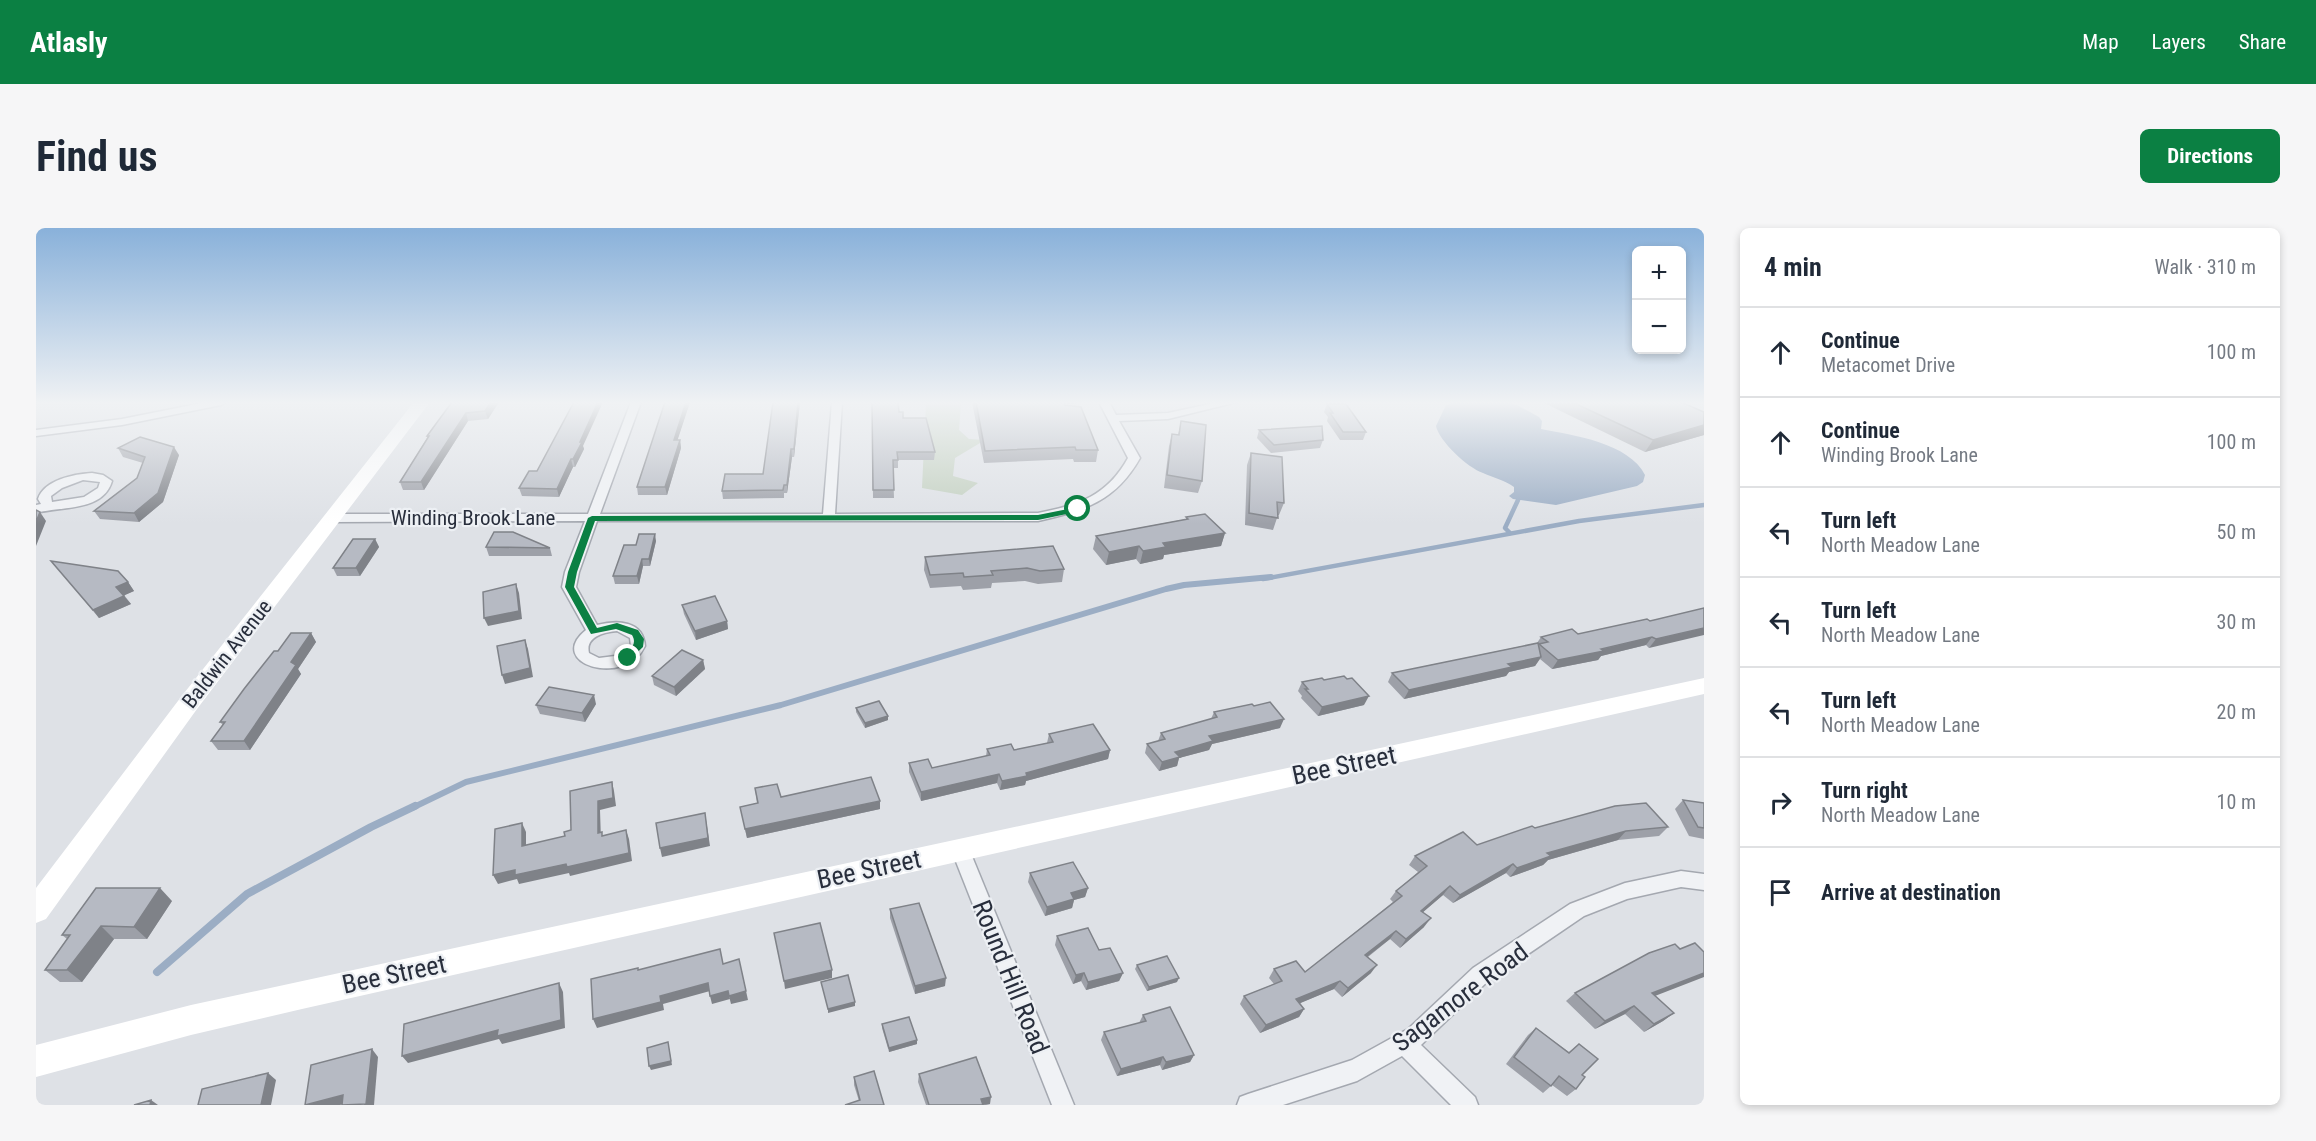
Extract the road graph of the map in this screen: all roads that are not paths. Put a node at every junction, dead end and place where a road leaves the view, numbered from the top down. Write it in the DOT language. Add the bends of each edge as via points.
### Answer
graph roads {
  1 [pos="391,443"];
  2 [pos="620,443"];
  3 [pos="834,443"];
  4 [pos="1126,443"];
  5 [pos="334,518"];
  6 [pos="592,518"];
  7 [pos="829,518"];
  8 [pos="594,632"];
  9 [pos="1704,686"];
  10 [pos="960,849"];
  11 [pos="1704,882"];
  12 [pos="36,910"];
  13 [pos="1404,1043"];
  14 [pos="36,1061"];
  15 [pos="1063,1105"];
  16 [pos="1248,1105"];
  17 [pos="1467,1105"];
  1 -- 5 [label="street, Baldwin Avenue"];
  2 -- 6 [label="street"];
  3 -- 7 [label="street"];
  4 -- 7 [label="street, Winding Brook Lane" via="1134,458 1126,475 1106,494 1078,509 1038,518"];
  5 -- 6 [label="street, Winding Brook Lane"];
  5 -- 12 [label="street, Baldwin Avenue" via="189,703"];
  6 -- 7 [label="street, Winding Brook Lane"];
  6 -- 8 [label="street" via="569,587"];
  9 -- 10 [label="street, Bee Street"];
  10 -- 14 [label="street, Bee Street" via="302,994"];
  10 -- 15 [label="street, Round Hill Road"];
  11 -- 13 [label="street, Sagamore Road" via="1681,879 1625,891 1577,910 1480,975"];
  13 -- 16 [label="street, Sagamore Road" via="1358,1070"];
  13 -- 17 [label="street"];
}
